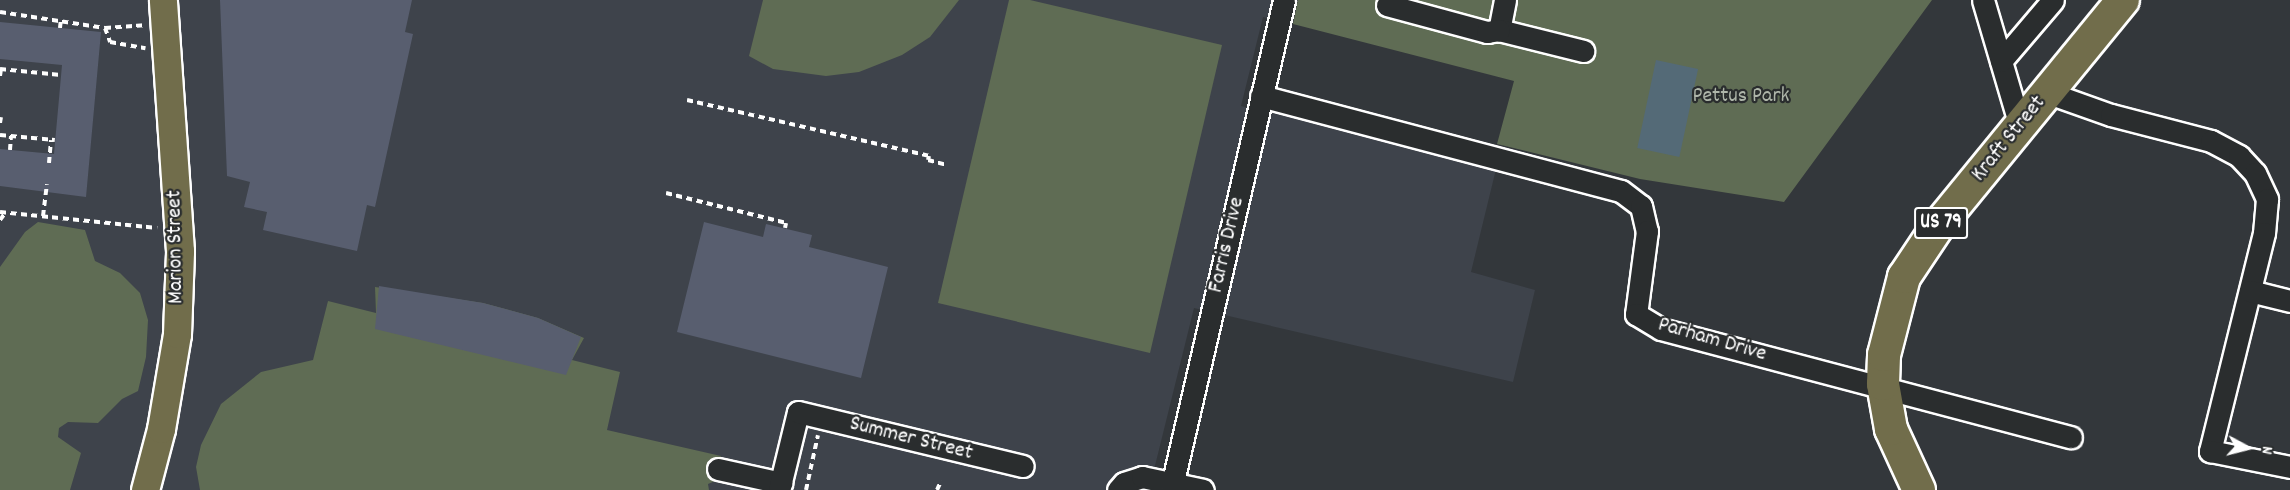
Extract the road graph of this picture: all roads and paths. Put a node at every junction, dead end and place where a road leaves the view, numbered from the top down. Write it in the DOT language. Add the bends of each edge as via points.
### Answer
graph roads {
  1 [pos="163,0"];
  2 [pos="1284,0"];
  3 [pos="1505,0"];
  4 [pos="1983,0"];
  5 [pos="2053,0"];
  6 [pos="2123,0"];
  7 [pos="1387,5"];
  8 [pos="0,12"];
  9 [pos="61,19"];
  10 [pos="144,25"];
  11 [pos="60,28"];
  12 [pos="105,28"];
  13 [pos="1499,30"];
  14 [pos="145,48"];
  15 [pos="1583,51"];
  16 [pos="2001,61"];
  17 [pos="0,69"];
  18 [pos="61,75"];
  19 [pos="0,76"];
  20 [pos="2046,92"];
  21 [pos="1261,96"];
  22 [pos="687,100"];
  23 [pos="1,117"];
  24 [pos="0,123"];
  25 [pos="2020,126"];
  26 [pos="0,135"];
  27 [pos="11,136"];
  28 [pos="10,150"];
  29 [pos="49,163"];
  30 [pos="947,165"];
  31 [pos="47,184"];
  32 [pos="666,194"];
  33 [pos="3,212"];
  34 [pos="43,216"];
  35 [pos="0,220"];
  36 [pos="157,228"];
  37 [pos="785,228"];
  38 [pos="2250,291"];
  39 [pos="2290,301"];
  40 [pos="1883,384"];
  41 [pos="820,427"];
  42 [pos="2071,437"];
  43 [pos="1023,466"];
  44 [pos="2290,466"];
  45 [pos="718,469"];
  46 [pos="941,481"];
  47 [pos="780,486"];
  48 [pos="1172,486"];
  49 [pos="145,490"];
  50 [pos="806,490"];
  51 [pos="937,490"];
  52 [pos="1118,490"];
  53 [pos="1203,490"];
  54 [pos="1918,490"];
  1 -- 49 [label="main road, Marion Street" via="180,251 177,334 161,429"];
  2 -- 21 [label="street, Farris Drive"];
  3 -- 13 [label="street"];
  4 -- 16 [label="street"];
  5 -- 16 [label="street"];
  6 -- 20 [label="highway, Kraft Street / US 79"];
  7 -- 13 [label="street" via="1487,32"];
  8 -- 9 [label="path"];
  9 -- 11 [label="path"];
  9 -- 12 [label="path"];
  10 -- 12 [label="path"];
  12 -- 14 [label="path" via="110,42"];
  13 -- 15 [label="street"];
  16 -- 25 [label="street"];
  17 -- 18 [label="path"];
  17 -- 19 [label="path"];
  20 -- 25 [label="highway, Kraft Street / US 79"];
  20 -- 38 [label="street" via="2111,116 2211,141 2239,156 2255,173 2267,199"];
  21 -- 40 [label="street, Parham Drive" via="1621,191 1641,206 1647,231 1636,314 1661,329"];
  21 -- 48 [label="street, Farris Drive"];
  22 -- 30 [label="path" via="929,156 928,160"];
  23 -- 24 [label="path"];
  25 -- 40 [label="highway, Kraft Street / US 79" via="1938,226 1904,277 1884,355"];
  26 -- 27 [label="path"];
  27 -- 28 [label="path"];
  27 -- 29 [label="path" via="53,140"];
  31 -- 34 [label="path"];
  32 -- 37 [label="path" via="786,223"];
  33 -- 34 [label="path"];
  33 -- 35 [label="path"];
  34 -- 36 [label="path"];
  38 -- 39 [label="street"];
  38 -- 44 [label="street" via="2210,451"];
  40 -- 42 [label="street, Parham Drive"];
  40 -- 54 [label="highway, Kraft Street / US 79" via="1891,429"];
  41 -- 50 [label="path"];
  43 -- 47 [label="street, Summer Street" via="798,412"];
  45 -- 47 [label="street"];
  46 -- 51 [label="path"];
  48 -- 52 [label="street" via="1142,477 1124,483"];
  48 -- 53 [label="street"];
}
